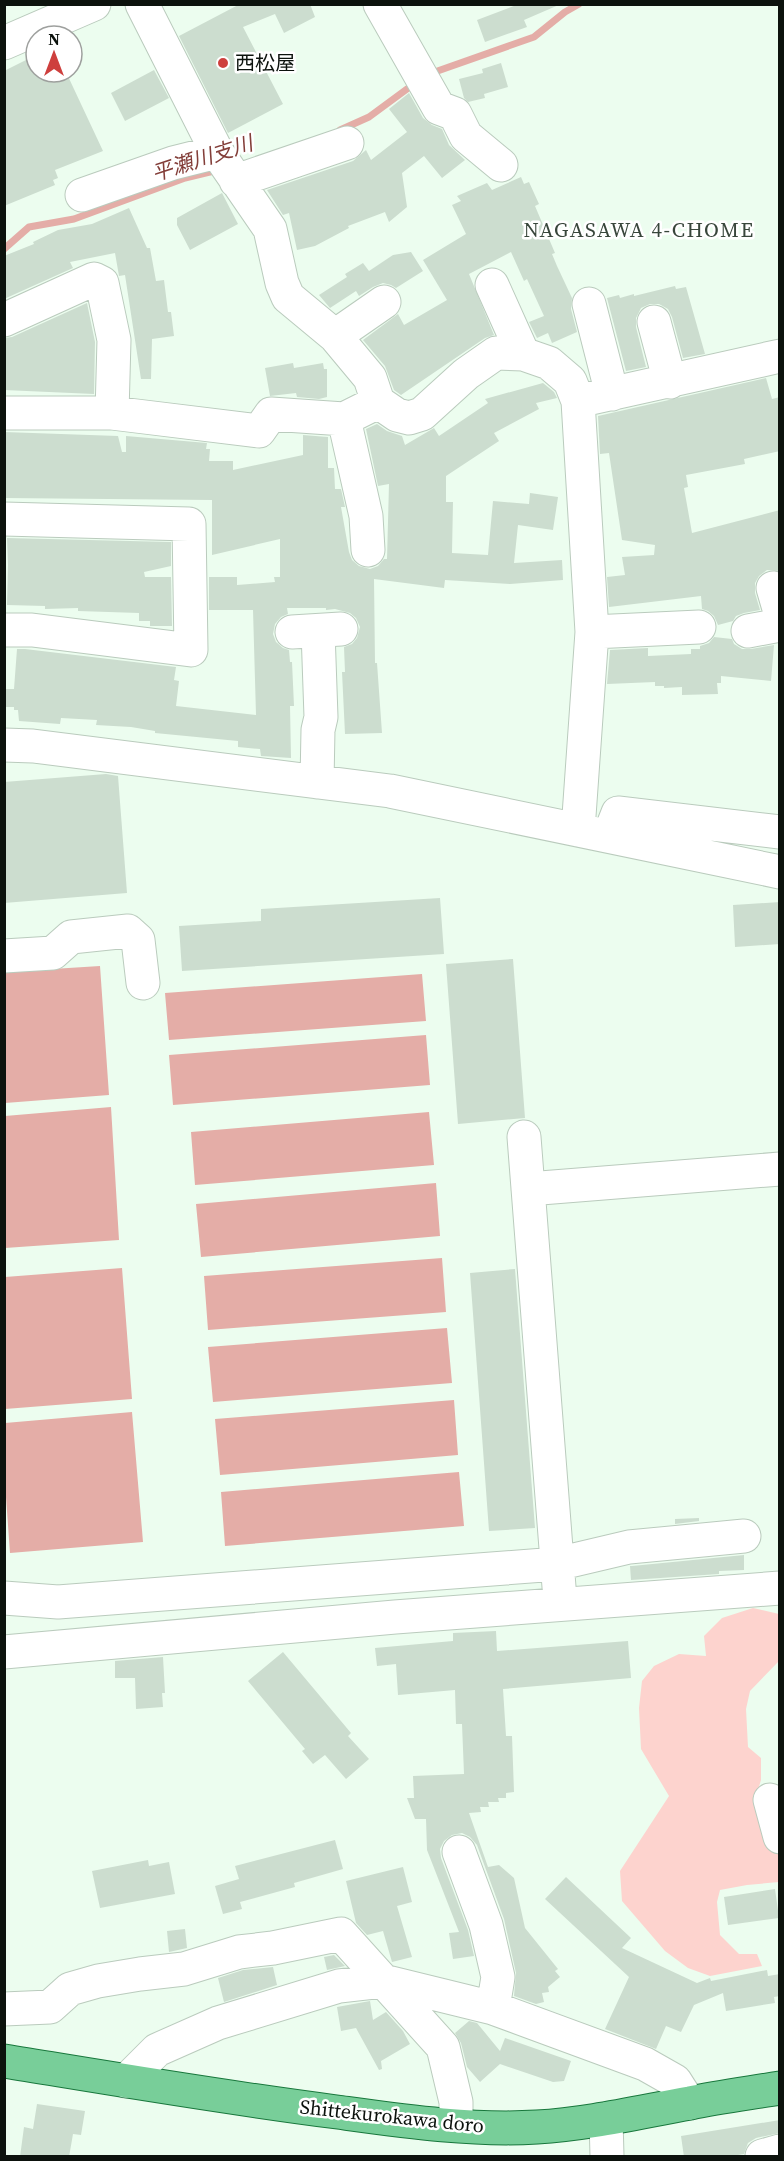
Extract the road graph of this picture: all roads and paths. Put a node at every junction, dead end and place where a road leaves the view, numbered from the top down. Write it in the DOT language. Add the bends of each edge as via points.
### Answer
graph roads {
  1 [pos="94,4"];
  2 [pos="142,4"];
  3 [pos="380,4"];
  4 [pos="4,43"];
  5 [pos="347,143"];
  6 [pos="501,165"];
  7 [pos="226,167"];
  8 [pos="82,195"];
  9 [pos="492,285"];
  10 [pos="384,302"];
  11 [pos="588,304"];
  12 [pos="4,320"];
  13 [pos="654,322"];
  14 [pos="335,336"];
  15 [pos="523,354"];
  16 [pos="780,356"];
  17 [pos="670,382"];
  18 [pos="612,394"];
  19 [pos="578,401"];
  20 [pos="378,402"];
  21 [pos="4,413"];
  22 [pos="112,413"];
  23 [pos="344,419"];
  24 [pos="4,519"];
  25 [pos="368,550"];
  26 [pos="780,625"];
  27 [pos="699,627"];
  28 [pos="4,630"];
  29 [pos="317,631"];
  30 [pos="748,631"];
  31 [pos="592,632"];
  32 [pos="4,745"];
  33 [pos="317,782"];
  34 [pos="578,830"];
  35 [pos="780,832"];
  36 [pos="609,836"];
  37 [pos="780,872"];
  38 [pos="4,956"];
  39 [pos="143,983"];
  40 [pos="524,1137"];
  41 [pos="780,1169"];
  42 [pos="528,1189"];
  43 [pos="744,1536"];
  44 [pos="557,1564"];
  45 [pos="780,1588"];
  46 [pos="4,1598"];
  47 [pos="561,1604"];
  48 [pos="4,1652"];
  49 [pos="770,1800"];
  50 [pos="780,1837"];
  51 [pos="459,1852"];
  52 [pos="383,1981"];
  53 [pos="4,2008"];
  54 [pos="493,2008"];
  55 [pos="4,2061"];
  56 [pos="126,2081"];
  57 [pos="780,2088"];
  58 [pos="689,2103"];
  59 [pos="606,2119"];
  60 [pos="456,2125"];
  61 [pos="780,2151"];
  62 [pos="607,2157"];
  63 [pos="762,2157"];
  1 -- 4 [label="street"];
  2 -- 7 [label="street"];
  3 -- 6 [label="street" via="439,108 455,114 466,136"];
  5 -- 7 [label="street"];
  7 -- 8 [label="street" via="173,163"];
  7 -- 14 [label="street" via="270,229 288,297"];
  9 -- 15 [label="street"];
  10 -- 14 [label="street"];
  11 -- 18 [label="street"];
  12 -- 22 [label="street" via="94,279 102,283 114,340"];
  13 -- 17 [label="street"];
  14 -- 20 [label="street" via="370,378"];
  15 -- 19 [label="street" via="549,363 570,381"];
  15 -- 20 [label="street" via="496,353 422,414 409,418 397,415"];
  16 -- 17 [label="street"];
  17 -- 18 [label="street"];
  18 -- 19 [label="street"];
  19 -- 31 [label="street"];
  20 -- 23 [label="street"];
  21 -- 22 [label="street"];
  22 -- 23 [label="street" via="259,431 272,414"];
  23 -- 25 [label="street" via="366,516"];
  24 -- 28 [label="street" via="189,524 191,650"];
  26 -- 30 [label="street"];
  27 -- 31 [label="street"];
  29 -- 33 [label="street" via="321,717"];
  31 -- 34 [label="street"];
  32 -- 33 [label="street"];
  33 -- 34 [label="street" via="390,791"];
  34 -- 36 [label="street"];
  35 -- 36 [label="street" via="618,813"];
  36 -- 37 [label="street"];
  38 -- 39 [label="street" via="53,952 71,937 128,931 138,940"];
  40 -- 42 [label="street"];
  41 -- 42 [label="street"];
  42 -- 44 [label="street"];
  43 -- 44 [label="street" via="629,1546"];
  44 -- 46 [label="street" via="58,1602"];
  44 -- 47 [label="street"];
  45 -- 47 [label="street"];
  47 -- 48 [label="street"];
  49 -- 50 [label="street"];
  51 -- 54 [label="street" via="486,1925 498,1977"];
  52 -- 53 [label="street" via="341,1934 239,1953 184,1969 98,1981 70,1989 50,2007"];
  52 -- 54 [label="street"];
  52 -- 56 [label="street" via="339,1986 218,2023 157,2050"];
  52 -- 60 [label="street" via="443,2047 456,2102"];
  54 -- 58 [label="street" via="645,2064 675,2081"];
  55 -- 56 [label="main road, Shittekurokawa doro"];
  56 -- 60 [label="main road, Shittekurokawa doro" via="270,2104"];
  57 -- 58 [label="main road, Shittekurokawa doro"];
  58 -- 59 [label="main road, Shittekurokawa doro"];
  59 -- 60 [label="main road, Shittekurokawa doro" via="536,2127"];
  59 -- 62 [label="street"];
  61 -- 63 [label="street"];
}
